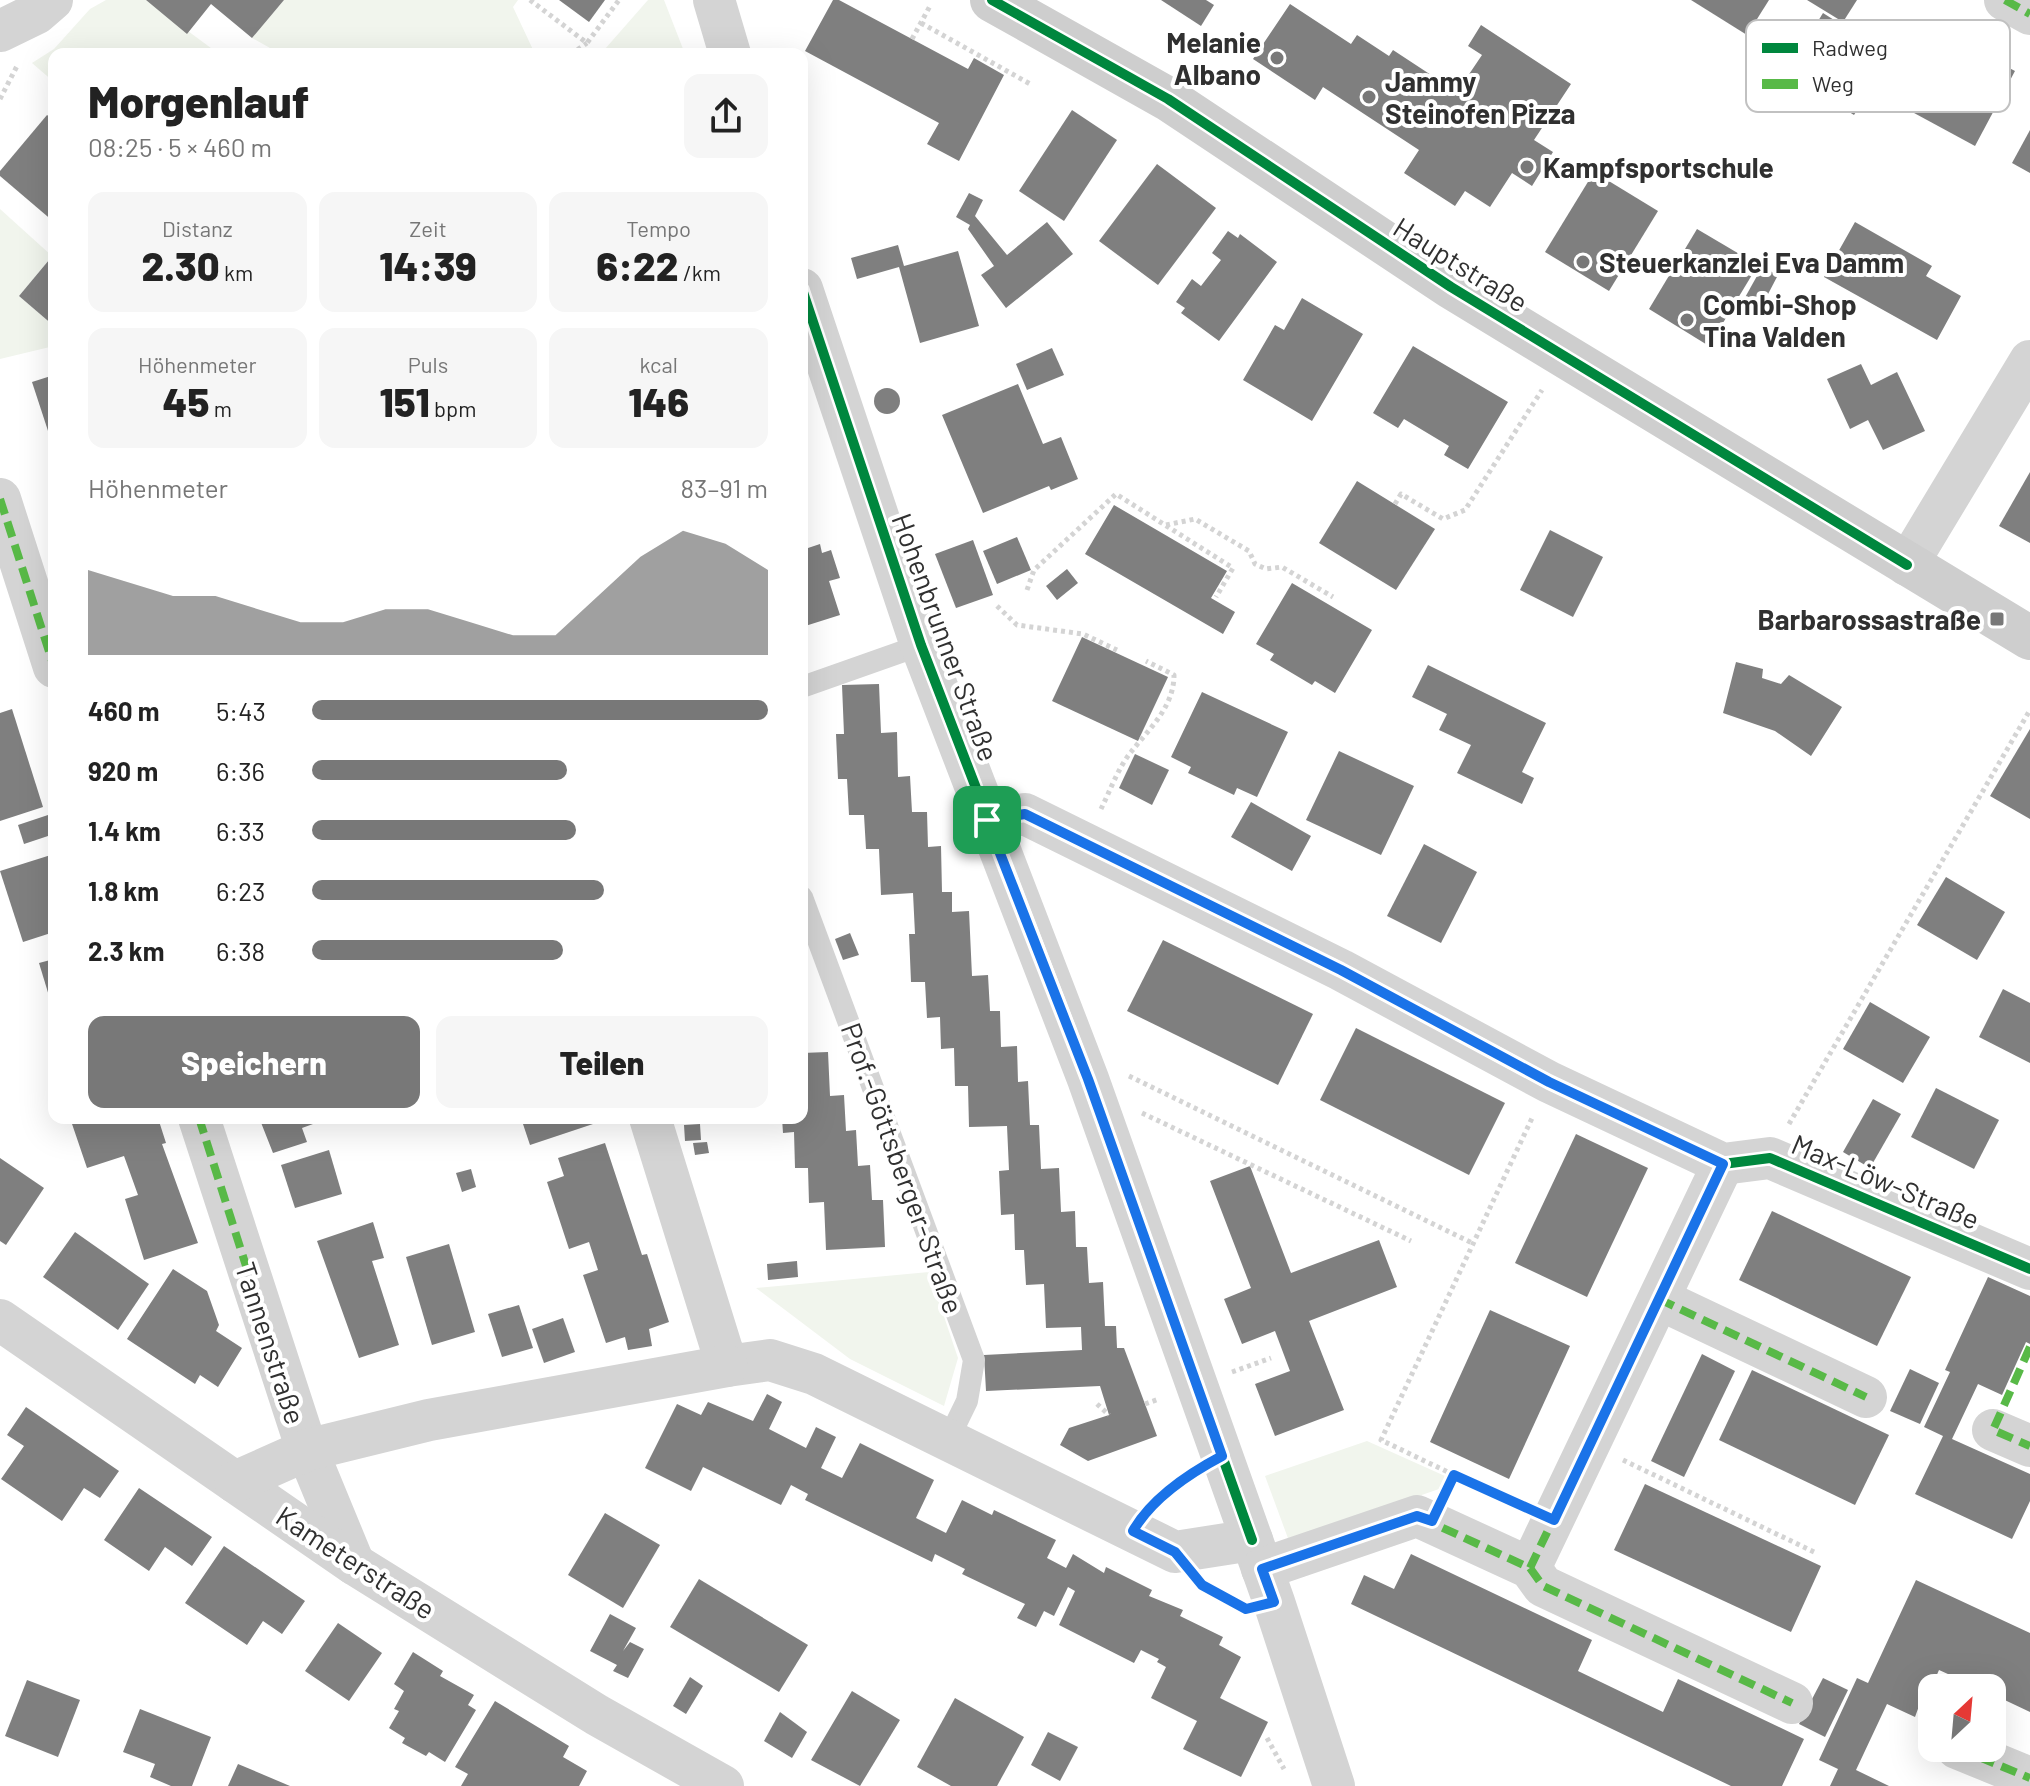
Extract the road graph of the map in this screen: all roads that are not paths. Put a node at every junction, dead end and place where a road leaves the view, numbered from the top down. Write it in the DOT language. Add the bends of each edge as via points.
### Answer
graph roads {
  1 [pos="52,0"];
  2 [pos="714,0"];
  3 [pos="992,0"];
  4 [pos="2005,0"];
  5 [pos="2030,14"];
  6 [pos="10,46"];
  7 [pos="728,48"];
  8 [pos="808,307"];
  9 [pos="2030,361"];
  10 [pos="0,499"];
  11 [pos="1907,565"];
  12 [pos="2030,638"];
  13 [pos="921,645"];
  14 [pos="48,648"];
  15 [pos="808,685"];
  16 [pos="987,820"];
  17 [pos="808,913"];
  18 [pos="201,1124"];
  19 [pos="652,1124"];
  20 [pos="1723,1164"];
  21 [pos="2030,1269"];
  22 [pos="1659,1299"];
  23 [pos="0,1320"];
  24 [pos="727,1366"];
  25 [pos="1866,1397"];
  26 [pos="948,1440"];
  27 [pos="307,1450"];
  28 [pos="235,1482"];
  29 [pos="354,1564"];
  30 [pos="1530,1568"];
  31 [pos="1263,1570"];
  32 [pos="1792,1703"];
  33 [pos="1991,1762"];
  34 [pos="2030,1778"];
  35 [pos="723,1786"];
  36 [pos="1334,1786"];
  1 -- 6 [label="street"];
  2 -- 7 [label="street"];
  3 -- 11 [label="street, Hauptstraße" via="1168,99 1451,287"];
  4 -- 5 [label="street"];
  8 -- 13 [label="street, Hohenbrunner Straße"];
  9 -- 11 [label="street"];
  10 -- 14 [label="street"];
  11 -- 12 [label="street, Hauptstraße"];
  13 -- 15 [label="lane"];
  13 -- 16 [label="street, Hohenbrunner Straße"];
  16 -- 20 [label="street" via="1025,814 1341,970 1549,1082"];
  16 -- 31 [label="street, Hohenbrunner Straße" via="1088,1079"];
  17 -- 26 [label="lane, Prof.-Göttsberger-Straße" via="974,1360 967,1401"];
  18 -- 27 [label="street, Tannenstraße"];
  19 -- 24 [label="street"];
  20 -- 21 [label="street, Max-Löw-Straße" via="1770,1158"];
  20 -- 22 [label="street"];
  22 -- 25 [label="street"];
  22 -- 30 [label="street"];
  23 -- 28 [label="street, Kameterstraße"];
  24 -- 26 [label="street" via="770,1360 814,1374"];
  24 -- 27 [label="street" via="429,1420"];
  26 -- 31 [label="street" via="1175,1552"];
  27 -- 28 [label="street"];
  27 -- 29 [label="street, Tannenstraße"];
  28 -- 29 [label="street, Kameterstraße"];
  29 -- 35 [label="street, Kameterstraße" via="597,1715"];
  30 -- 31 [label="street" via="1417,1516"];
  30 -- 32 [label="street" via="1543,1586"];
  31 -- 36 [label="street, Hohenbrunner Straße"];
  33 -- 34 [label="street"];
}
